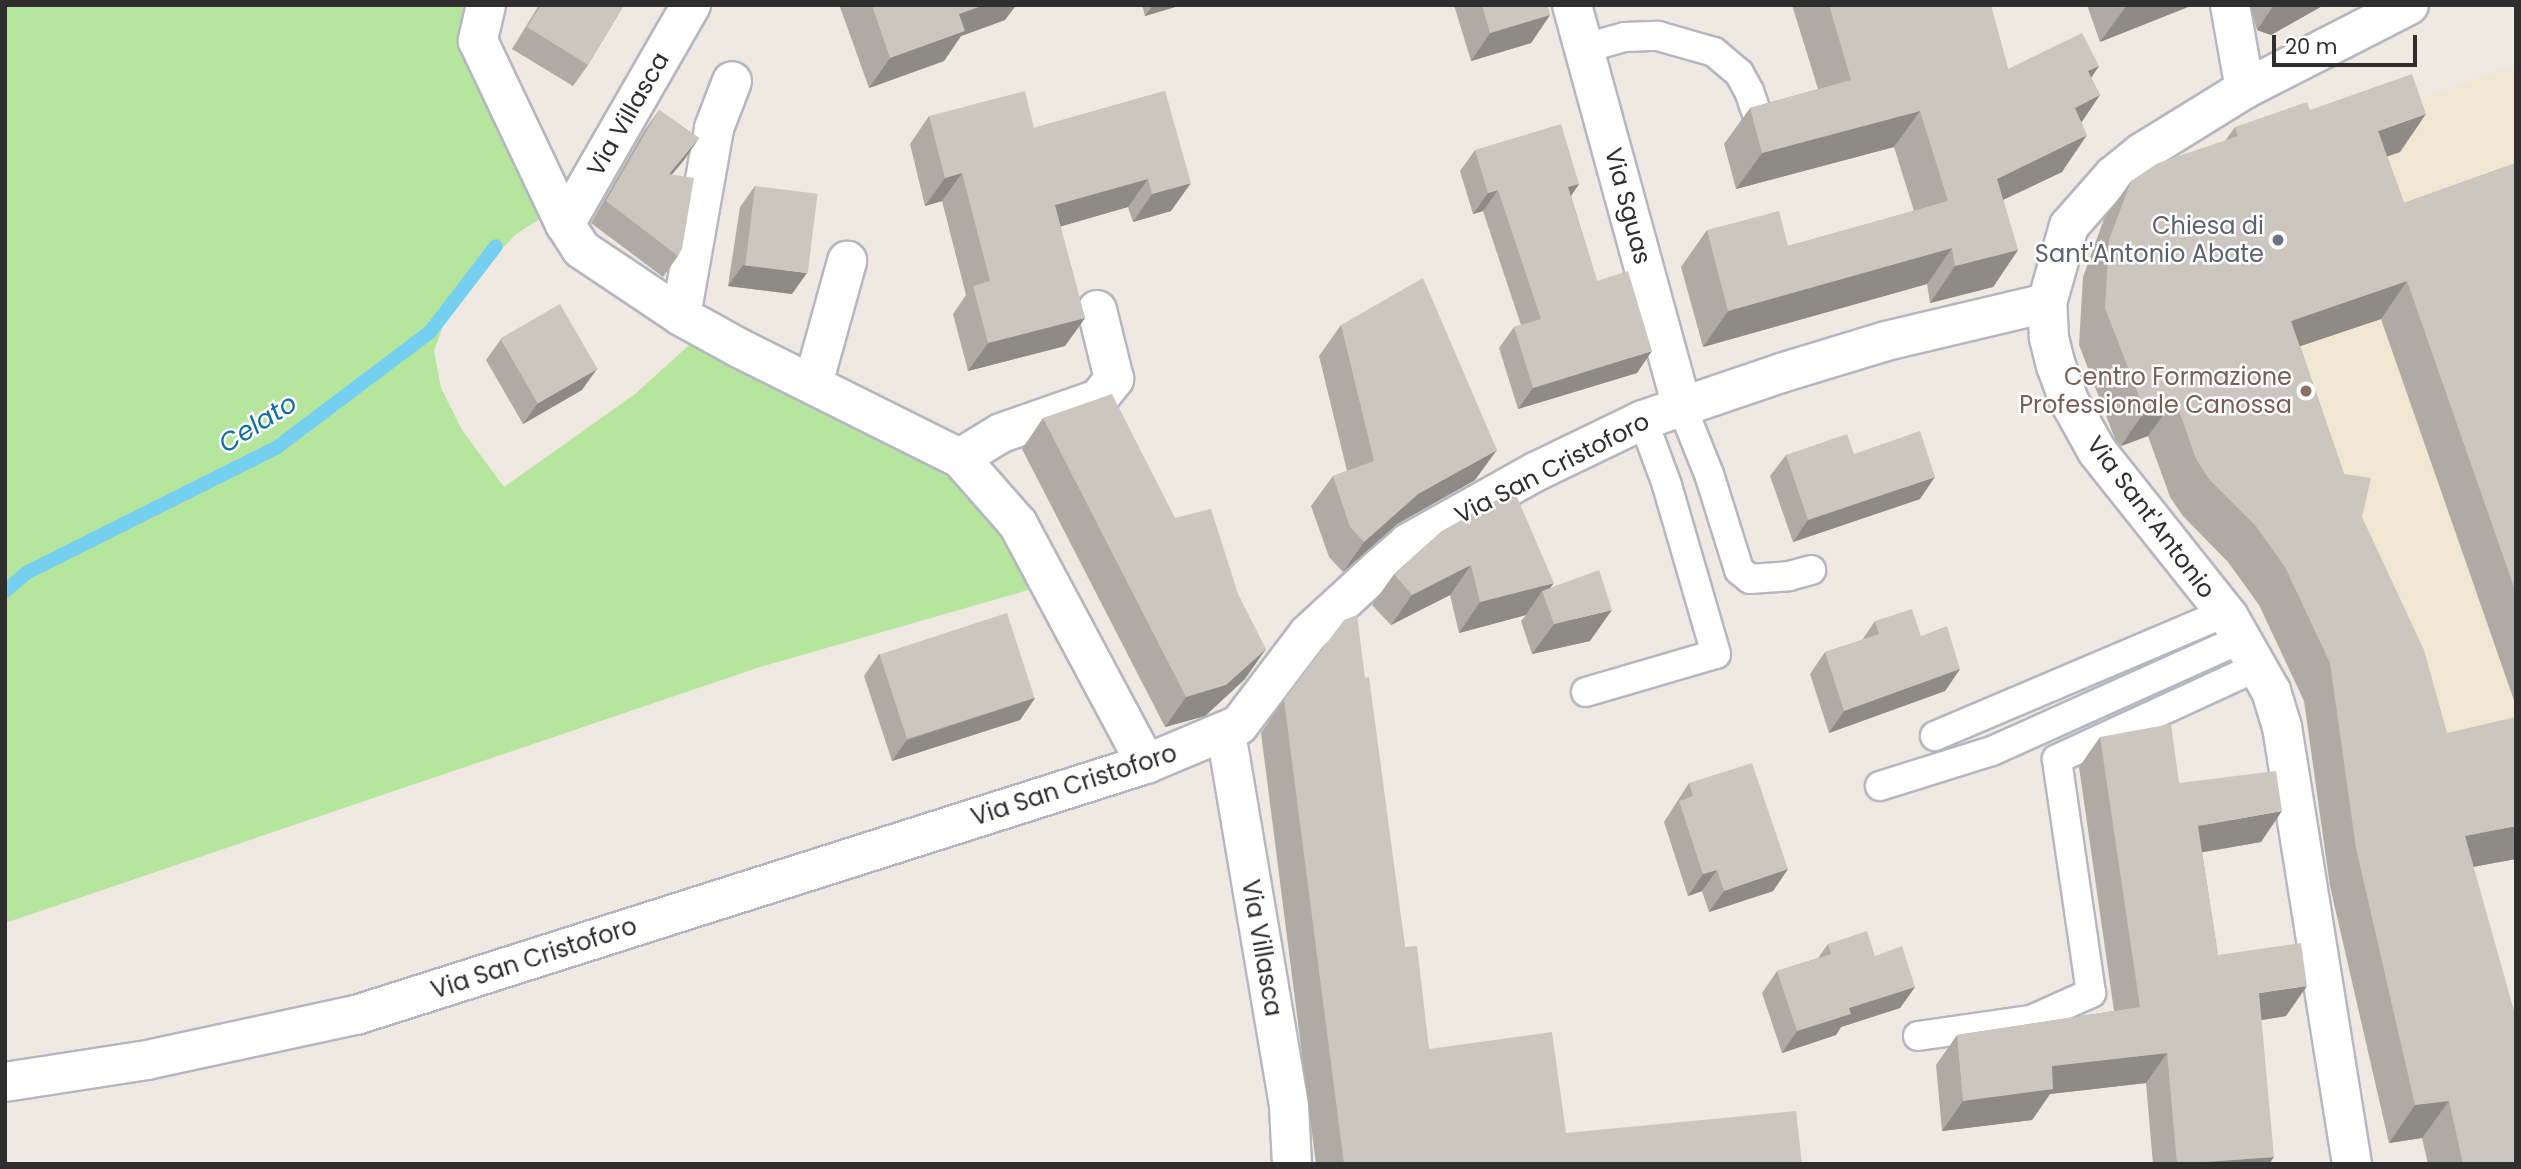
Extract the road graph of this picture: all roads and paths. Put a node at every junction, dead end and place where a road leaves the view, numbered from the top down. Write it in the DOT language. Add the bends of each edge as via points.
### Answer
graph roads {
  1 [pos="486,5"];
  2 [pos="691,5"];
  3 [pos="1572,5"];
  4 [pos="2230,5"];
  5 [pos="2409,5"];
  6 [pos="1585,48"];
  7 [pos="732,81"];
  8 [pos="2245,89"];
  9 [pos="1758,117"];
  10 [pos="565,223"];
  11 [pos="847,261"];
  12 [pos="2047,303"];
  13 [pos="1097,310"];
  14 [pos="681,316"];
  15 [pos="813,384"];
  16 [pos="1682,407"];
  17 [pos="1643,420"];
  18 [pos="960,458"];
  19 [pos="1811,570"];
  20 [pos="2242,639"];
  21 [pos="1586,692"];
  22 [pos="1226,733"];
  23 [pos="1935,736"];
  24 [pos="1146,764"];
  25 [pos="1880,786"];
  26 [pos="1918,1037"];
  27 [pos="5,1082"];
  28 [pos="1292,1164"];
  29 [pos="2352,1164"];
  1 -- 10 [label="street" via="478,41"];
  2 -- 10 [label="street, Via Villasca"];
  3 -- 6 [label="street, Via Sguas"];
  4 -- 8 [label="street"];
  5 -- 8 [label="street, Via Sant'Antonio"];
  6 -- 9 [label="lane" via="1625,37 1658,36 1714,52 1739,73"];
  6 -- 16 [label="street, Via Sguas"];
  7 -- 14 [label="street" via="714,128"];
  8 -- 12 [label="street, Via Sant'Antonio" via="2143,152 2090,198 2069,226"];
  10 -- 14 [label="street" via="581,249"];
  11 -- 15 [label="street"];
  12 -- 16 [label="street, Via San Cristoforo" via="1886,341"];
  12 -- 20 [label="street, Via Sant'Antonio" via="2056,366 2097,451"];
  13 -- 18 [label="street" via="1114,379 1098,399 1001,433"];
  14 -- 15 [label="street"];
  15 -- 18 [label="street"];
  16 -- 17 [label="street, Via San Cristoforo"];
  16 -- 19 [label="lane" via="1739,570 1750,579"];
  17 -- 21 [label="lane" via="1667,485 1716,654"];
  17 -- 22 [label="street, Via San Cristoforo" via="1535,472 1408,543 1308,634 1248,715"];
  18 -- 24 [label="street" via="1018,524"];
  20 -- 23 [label="lane"];
  20 -- 25 [label="lane" via="1992,751"];
  20 -- 26 [label="lane" via="2057,759 2091,993 2031,1020"];
  20 -- 29 [label="street, Via Sant'Antonio" via="2271,691 2282,727"];
  22 -- 24 [label="street, Via San Cristoforo"];
  22 -- 28 [label="street, Via Villasca" via="1289,1107"];
  24 -- 27 [label="street, Via San Cristoforo" via="356,1015 147,1060"];
}
